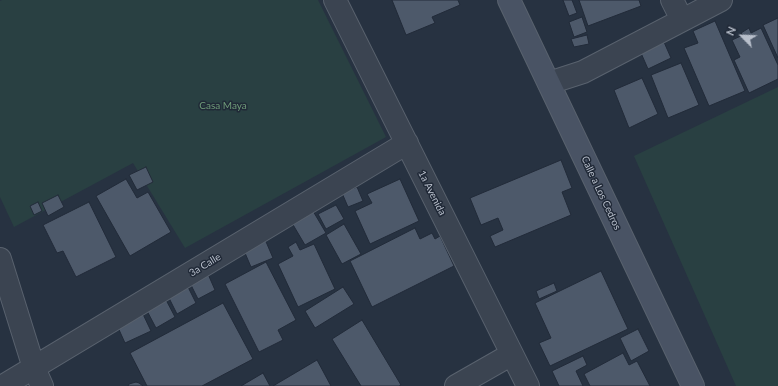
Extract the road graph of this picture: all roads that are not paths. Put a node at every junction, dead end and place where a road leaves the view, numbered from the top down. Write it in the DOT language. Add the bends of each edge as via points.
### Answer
graph roads {
  1 [pos="335,0"];
  2 [pos="509,0"];
  3 [pos="672,0"];
  4 [pos="721,0"];
  5 [pos="682,20"];
  6 [pos="549,83"];
  7 [pos="407,143"];
  8 [pos="0,259"];
  9 [pos="512,354"];
  10 [pos="38,377"];
  11 [pos="3,386"];
  12 [pos="456,386"];
  13 [pos="528,386"];
  14 [pos="693,386"];
  1 -- 7 [label="street, 1a Avenida"];
  2 -- 6 [label="street, Calle a Los Cedros"];
  3 -- 5 [label="street"];
  4 -- 5 [label="street"];
  5 -- 6 [label="street" via="583,72"];
  6 -- 14 [label="street, Calle a Los Cedros"];
  7 -- 9 [label="street, 1a Avenida"];
  7 -- 10 [label="street, 3a Calle"];
  8 -- 10 [label="street"];
  9 -- 12 [label="street"];
  9 -- 13 [label="street, 1a Avenida"];
  10 -- 11 [label="street, 3a Calle"];
}
